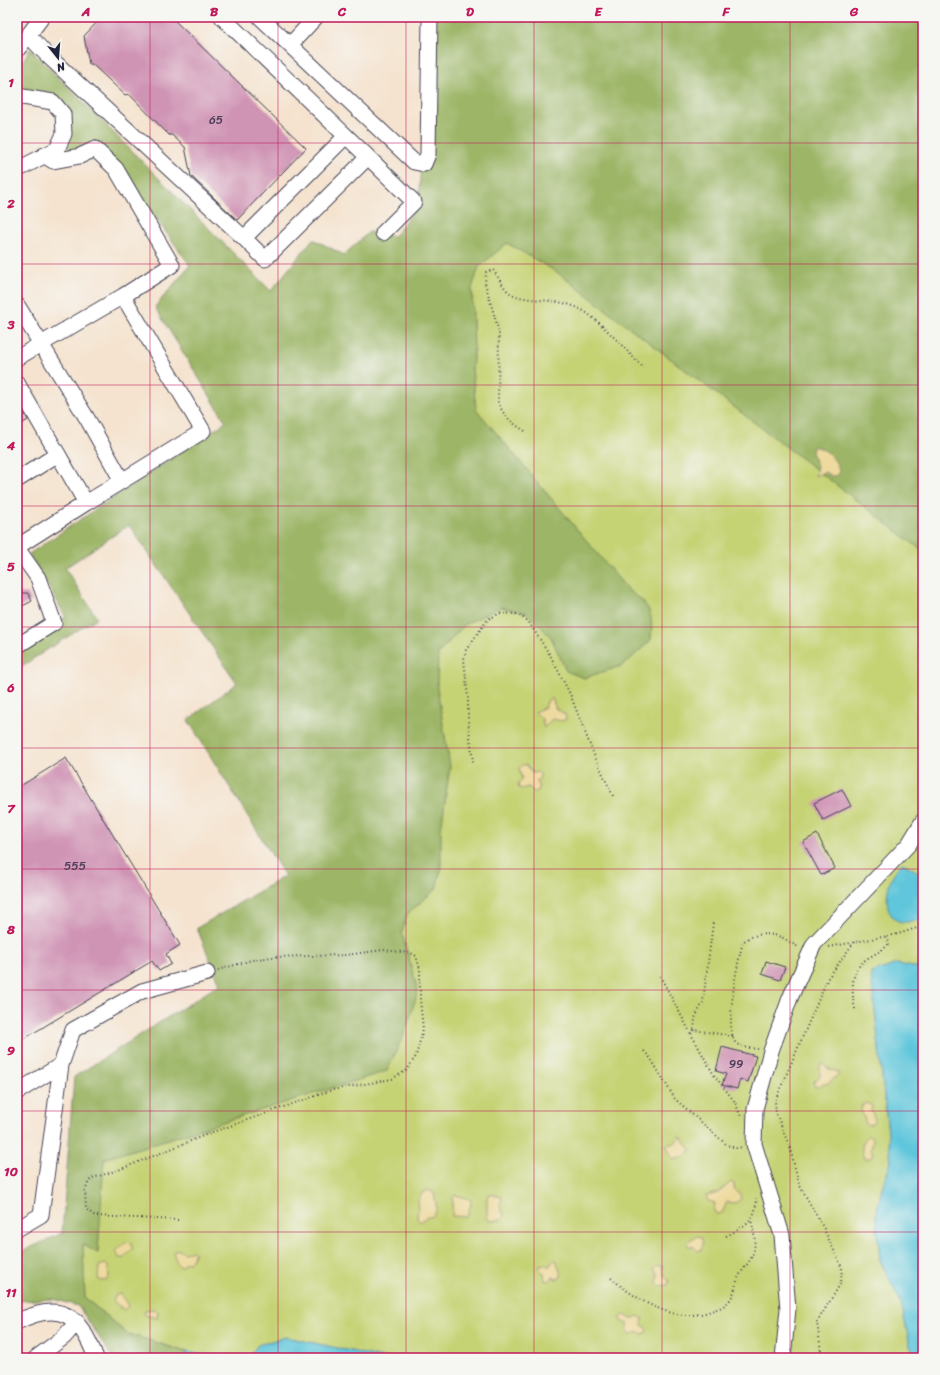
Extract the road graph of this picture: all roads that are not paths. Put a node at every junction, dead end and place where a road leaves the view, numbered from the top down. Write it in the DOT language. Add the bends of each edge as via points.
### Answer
graph roads {
  1 [pos="42,17"];
  2 [pos="222,17"];
  3 [pos="260,17"];
  4 [pos="316,17"];
  5 [pos="430,17"];
  6 [pos="28,35"];
  7 [pos="290,45"];
  8 [pos="17,50"];
  9 [pos="17,96"];
  10 [pos="346,136"];
  11 [pos="44,155"];
  12 [pos="368,157"];
  13 [pos="17,170"];
  14 [pos="383,233"];
  15 [pos="244,238"];
  16 [pos="123,296"];
  17 [pos="17,305"];
  18 [pos="41,344"];
  19 [pos="17,358"];
  20 [pos="17,383"];
  21 [pos="58,454"];
  22 [pos="17,480"];
  23 [pos="122,481"];
  24 [pos="86,503"];
  25 [pos="17,548"];
  26 [pos="17,646"];
  27 [pos="923,821"];
  28 [pos="207,973"];
  29 [pos="62,1065"];
  30 [pos="17,1092"];
  31 [pos="17,1229"];
  32 [pos="17,1322"];
  33 [pos="76,1322"];
  34 [pos="36,1358"];
  35 [pos="96,1358"];
  36 [pos="783,1358"];
  1 -- 6 [label="street"];
  2 -- 10 [label="street"];
  3 -- 7 [label="street"];
  4 -- 7 [label="street"];
  5 -- 7 [label="street" via="428,154 424,164 414,162"];
  6 -- 8 [label="street"];
  6 -- 15 [label="street"];
  9 -- 11 [label="street" via="53,102 63,114 64,134 57,149"];
  10 -- 12 [label="street"];
  10 -- 15 [label="street"];
  11 -- 13 [label="street"];
  11 -- 16 [label="street" via="53,161 80,156 95,149 116,169 172,265"];
  12 -- 14 [label="street" via="414,202"];
  12 -- 15 [label="street" via="265,259"];
  16 -- 18 [label="street"];
  16 -- 23 [label="street" via="203,431"];
  17 -- 18 [label="street"];
  18 -- 19 [label="street"];
  18 -- 23 [label="street"];
  20 -- 21 [label="street"];
  21 -- 22 [label="street"];
  21 -- 24 [label="street"];
  23 -- 24 [label="street"];
  24 -- 25 [label="street"];
  25 -- 26 [label="street" via="38,578 54,623"];
  27 -- 36 [label="street" via="909,844 812,947 771,1051 755,1109 754,1144 782,1235 788,1309"];
  28 -- 29 [label="street" via="142,991 73,1030"];
  29 -- 30 [label="street"];
  29 -- 31 [label="street" via="41,1215"];
  32 -- 33 [label="street" via="48,1311 62,1313"];
  33 -- 34 [label="street" via="64,1337"];
  33 -- 35 [label="street" via="90,1343"];
}
